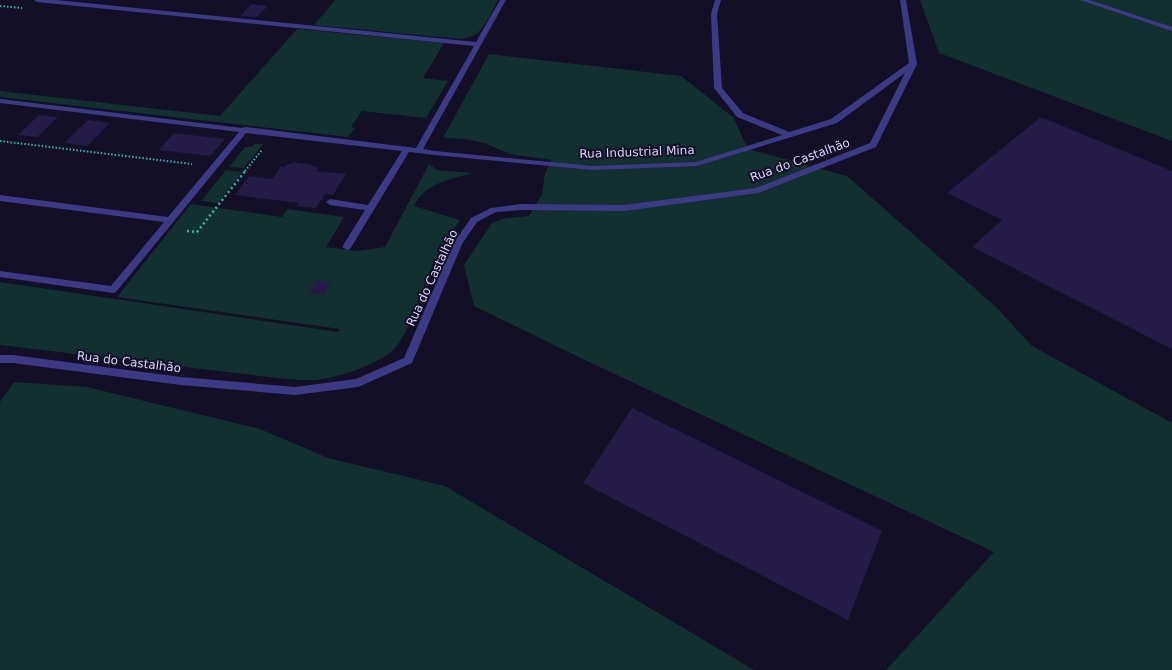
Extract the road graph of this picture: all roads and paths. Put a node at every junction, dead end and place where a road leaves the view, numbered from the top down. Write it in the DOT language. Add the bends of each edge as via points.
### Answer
graph roads {
  1 [pos="37,0"];
  2 [pos="503,0"];
  3 [pos="718,0"];
  4 [pos="903,0"];
  5 [pos="1083,0"];
  6 [pos="1172,28"];
  7 [pos="478,44"];
  8 [pos="913,64"];
  9 [pos="0,101"];
  10 [pos="245,130"];
  11 [pos="275,133"];
  12 [pos="789,135"];
  13 [pos="0,141"];
  14 [pos="407,149"];
  15 [pos="418,150"];
  16 [pos="214,167"];
  17 [pos="246,171"];
  18 [pos="0,198"];
  19 [pos="330,202"];
  20 [pos="371,208"];
  21 [pos="168,224"];
  22 [pos="347,247"];
  23 [pos="0,274"];
  24 [pos="0,359"];
  1 -- 7 [label="street"];
  2 -- 7 [label="street"];
  3 -- 12 [label="street" via="714,14 718,88 740,115"];
  4 -- 8 [label="street"];
  5 -- 6 [label="street"];
  7 -- 15 [label="street"];
  8 -- 12 [label="street, Rua Industrial Mina" via="834,121"];
  8 -- 24 [label="street, Rua do Castalhão" via="873,145 758,190 624,208 521,207 494,210 474,220 458,244 408,360 358,384 295,390 181,381"];
  9 -- 10 [label="street, Rua Industrial Mina"];
  10 -- 11 [label="street, Rua Industrial Mina"];
  10 -- 16 [label="street"];
  11 -- 14 [label="street, Rua Industrial Mina"];
  11 -- 17 [label="path"];
  12 -- 15 [label="street, Rua Industrial Mina" via="697,164 592,168"];
  13 -- 16 [label="path"];
  14 -- 15 [label="street, Rua Industrial Mina"];
  14 -- 20 [label="street"];
  16 -- 17 [label="path"];
  16 -- 21 [label="street"];
  17 -- 21 [label="path" via="197,232"];
  18 -- 21 [label="street"];
  19 -- 20 [label="street"];
  20 -- 22 [label="street"];
  21 -- 23 [label="street" via="113,290"];
}
